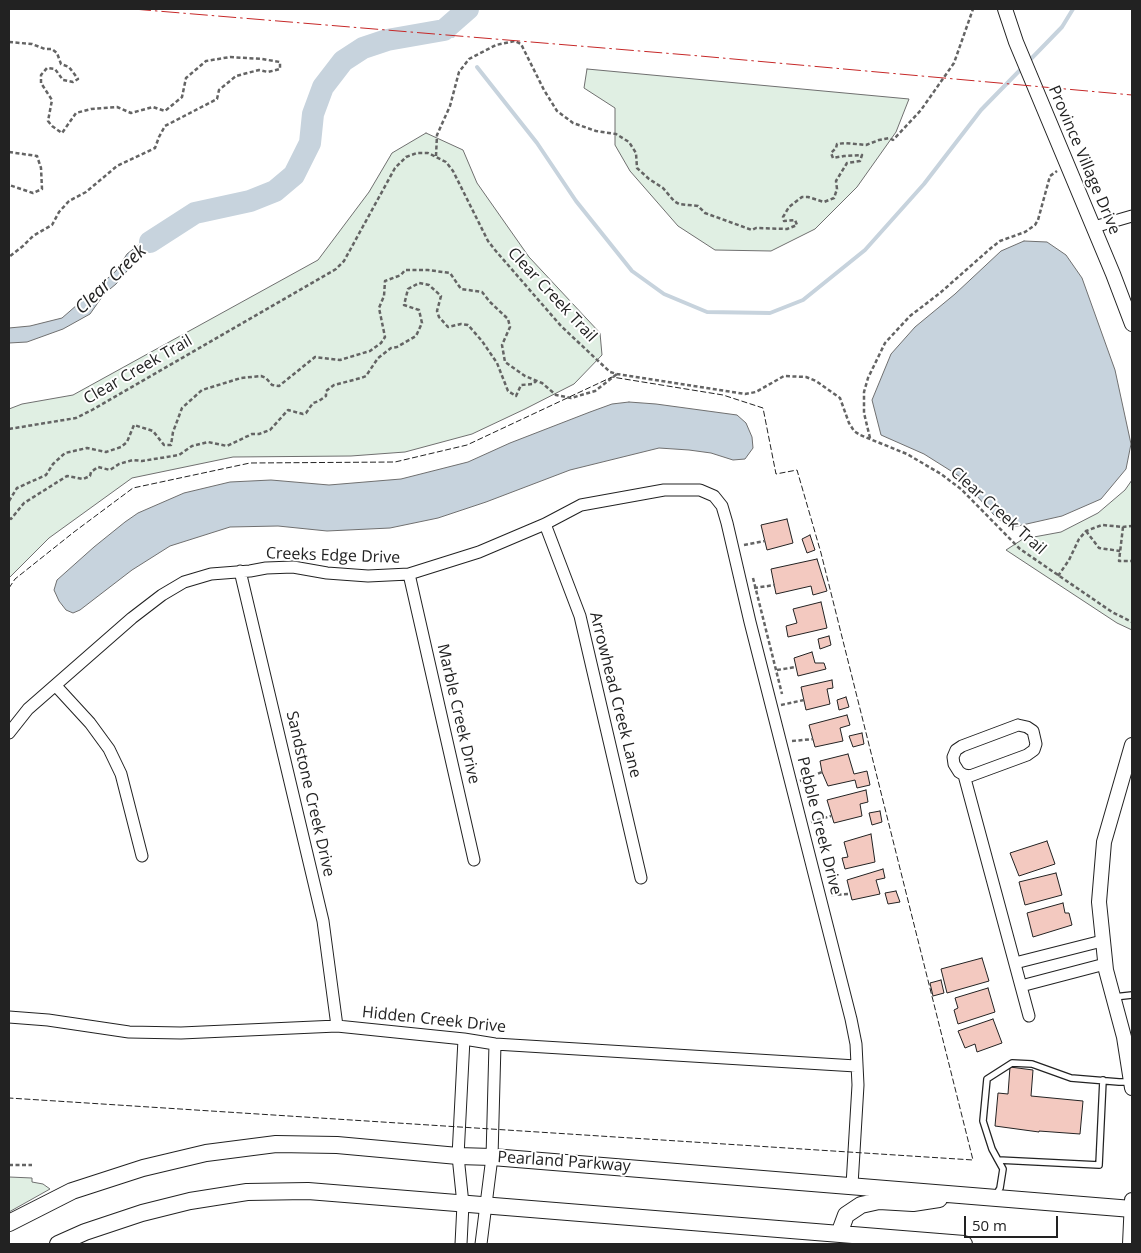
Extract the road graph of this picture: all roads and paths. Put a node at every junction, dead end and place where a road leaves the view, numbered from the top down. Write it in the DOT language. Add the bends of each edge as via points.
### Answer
graph roads {
  1 [pos="973,9"];
  2 [pos="1005,9"];
  3 [pos="9,42"];
  4 [pos="9,152"];
  5 [pos="436,156"];
  6 [pos="1068,167"];
  7 [pos="9,185"];
  8 [pos="1132,216"];
  9 [pos="1094,227"];
  10 [pos="9,257"];
  11 [pos="1132,324"];
  12 [pos="617,374"];
  13 [pos="536,382"];
  14 [pos="9,429"];
  15 [pos="870,438"];
  16 [pos="700,490"];
  17 [pos="9,501"];
  18 [pos="9,518"];
  19 [pos="545,524"];
  20 [pos="1132,526"];
  21 [pos="1122,527"];
  22 [pos="1086,531"];
  23 [pos="765,541"];
  24 [pos="732,546"];
  25 [pos="1120,551"];
  26 [pos="1132,561"];
  27 [pos="240,571"];
  28 [pos="409,574"];
  29 [pos="1058,576"];
  30 [pos="775,586"];
  31 [pos="742,590"];
  32 [pos="1132,622"];
  33 [pos="796,667"];
  34 [pos="763,673"];
  35 [pos="56,686"];
  36 [pos="804,700"];
  37 [pos="772,707"];
  38 [pos="9,733"];
  39 [pos="813,739"];
  40 [pos="781,743"];
  41 [pos="1132,745"];
  42 [pos="822,772"];
  43 [pos="964,775"];
  44 [pos="791,783"];
  45 [pos="831,816"];
  46 [pos="801,824"];
  47 [pos="142,856"];
  48 [pos="474,860"];
  49 [pos="641,878"];
  50 [pos="850,894"];
  51 [pos="820,897"];
  52 [pos="1102,941"];
  53 [pos="1015,963"];
  54 [pos="1105,964"];
  55 [pos="1021,986"];
  56 [pos="1132,996"];
  57 [pos="1112,997"];
  58 [pos="1029,1016"];
  59 [pos="9,1017"];
  60 [pos="337,1026"];
  61 [pos="464,1039"];
  62 [pos="495,1044"];
  63 [pos="856,1066"];
  64 [pos="1103,1080"];
  65 [pos="1132,1083"];
  66 [pos="1132,1088"];
  67 [pos="458,1156"];
  68 [pos="492,1157"];
  69 [pos="998,1160"];
  70 [pos="9,1165"];
  71 [pos="32,1165"];
  72 [pos="852,1185"];
  73 [pos="964,1195"];
  74 [pos="995,1198"];
  75 [pos="1132,1200"];
  76 [pos="463,1204"];
  77 [pos="486,1206"];
  78 [pos="1132,1209"];
  79 [pos="9,1223"];
  80 [pos="839,1239"];
  81 [pos="58,1244"];
  82 [pos="461,1244"];
  83 [pos="481,1244"];
  84 [pos="964,1244"];
  85 [pos="1130,1244"];
  1 -- 5 [label="path" via="954,63 921,110 892,140 879,140 866,146 837,144 831,153 833,158 862,155 860,161 847,163 836,181 838,189 834,198 824,202 802,197 789,207 784,221 795,220 797,225 787,229 752,230 705,213 698,206 674,201 637,168 636,153 629,142 616,134 573,123 557,111 521,44 515,42 496,45 469,59 459,72 438,135"];
  2 -- 6 [label="street, Province Village Drive"];
  3 -- 10 [label="path" via="52,49 61,64 69,67 78,79 73,82 63,80 55,69 47,68 40,75 41,83 52,100 48,121 62,132 76,114 91,109 117,107 131,113 153,107 165,111 182,98 186,78 206,61 230,57 280,62 280,69 236,76 220,90 216,99 165,126 155,148 118,166 86,192 69,201 52,225 33,236"];
  4 -- 7 [label="path" via="37,156 42,190 33,193"];
  5 -- 12 [label="path, Clear Creek Trail" via="453,171 495,250 561,326 605,368"];
  5 -- 14 [label="path, Clear Creek Trail" via="417,153 406,157 395,168 344,261 336,269 76,418"];
  6 -- 9 [label="street, Province Village Drive"];
  6 -- 15 [label="path" via="1050,176 1035,225 991,248 910,316 885,343 864,392 864,413"];
  8 -- 9 [label="street"];
  9 -- 11 [label="street, Province Village Drive"];
  12 -- 13 [label="path" via="595,391 571,398 556,395"];
  12 -- 15 [label="path, Clear Creek Trail" via="745,394 756,392 784,376 806,377 840,398 854,431"];
  13 -- 17 [label="path" via="505,362 502,345 510,327 508,318 482,292 461,289 450,273 405,270 401,275 385,280 379,308 385,337 370,351 340,360 315,358 279,386 272,385 261,376 241,378 202,390 182,408 171,445 164,445 153,431 134,425 127,442 121,447 106,452 87,448 65,453 46,475 17,488"];
  13 -- 18 [label="path" via="521,385 516,396 508,391 497,363 482,341 468,325 448,327 437,311 441,296 429,285 419,283 408,289 404,305 419,310 422,323 416,336 378,358 366,376 334,385 306,413 288,410 270,430 252,434 227,446 208,442 192,446 179,455 133,460 110,470 98,467 83,479 67,476 24,503"];
  15 -- 29 [label="path, Clear Creek Trail" via="921,461 952,482 1020,549"];
  16 -- 19 [label="street, Creeks Edge Drive" via="664,490 581,505"];
  16 -- 24 [label="street, Pebble Creek Drive" via="714,496 722,506"];
  19 -- 28 [label="street, Creeks Edge Drive" via="479,552"];
  19 -- 49 [label="street, Arrowhead Creek Lane" via="580,616"];
  20 -- 21 [label="path"];
  21 -- 22 [label="path" via="1102,525"];
  21 -- 25 [label="path"];
  22 -- 25 [label="path" via="1099,548"];
  22 -- 29 [label="path"];
  23 -- 24 [label="path"];
  24 -- 31 [label="street, Pebble Creek Drive"];
  25 -- 26 [label="path" via="1119,561"];
  27 -- 28 [label="street, Creeks Edge Drive" via="293,567 368,576"];
  27 -- 35 [label="street, Creeks Edge Drive" via="202,576 162,595"];
  27 -- 60 [label="street, Sandstone Creek Drive" via="323,921"];
  28 -- 48 [label="street, Marble Creek Drive"];
  29 -- 32 [label="path, Clear Creek Trail"];
  30 -- 31 [label="path"];
  31 -- 34 [label="street, Pebble Creek Drive"];
  33 -- 34 [label="path"];
  34 -- 37 [label="street, Pebble Creek Drive"];
  35 -- 38 [label="street, Creeks Edge Drive" via="28,709"];
  35 -- 47 [label="street" via="109,749 121,774"];
  36 -- 37 [label="path"];
  37 -- 40 [label="street, Pebble Creek Drive"];
  39 -- 40 [label="path"];
  40 -- 44 [label="street, Pebble Creek Drive"];
  41 -- 52 [label="street" via="1104,842 1099,902"];
  42 -- 44 [label="path"];
  43 -- 43 [label="street" via="970,776 1027,755 1036,744 1033,731 1018,725 962,746 953,757 954,764"];
  43 -- 53 [label="street"];
  44 -- 46 [label="street, Pebble Creek Drive"];
  45 -- 46 [label="path"];
  46 -- 51 [label="street, Pebble Creek Drive"];
  50 -- 51 [label="path"];
  51 -- 63 [label="street, Pebble Creek Drive" via="851,1019"];
  52 -- 53 [label="street"];
  52 -- 54 [label="street"];
  53 -- 55 [label="street"];
  54 -- 55 [label="street"];
  54 -- 57 [label="street"];
  55 -- 58 [label="street"];
  56 -- 57 [label="lane"];
  57 -- 65 [label="street" via="1124,1036"];
  59 -- 60 [label="street, Hidden Creek Drive" via="129,1032"];
  60 -- 61 [label="street, Hidden Creek Drive"];
  61 -- 62 [label="street, Hidden Creek Drive"];
  61 -- 67 [label="street"];
  62 -- 63 [label="street, Hidden Creek Drive"];
  62 -- 68 [label="street"];
  63 -- 72 [label="street, Pebble Creek Drive" via="858,1085"];
  64 -- 65 [label="lane"];
  64 -- 69 [label="lane" via="1099,1165"];
  64 -- 69 [label="lane" via="1071,1078 1032,1064 1012,1063 986,1080 983,1121"];
  65 -- 66 [label="street"];
  67 -- 68 [label="main road, Pearland Parkway"];
  67 -- 76 [label="street"];
  67 -- 79 [label="main road, Pearland Parkway" via="337,1145 276,1144 206,1154 143,1168 72,1191"];
  68 -- 72 [label="main road, Pearland Parkway"];
  68 -- 77 [label="street"];
  69 -- 74 [label="lane" via="1003,1169"];
  70 -- 71 [label="path"];
  72 -- 73 [label="main road, Pearland Parkway"];
  73 -- 74 [label="main road, Pearland Parkway"];
  73 -- 80 [label="main road" via="913,1203 879,1201 862,1205 846,1215"];
  74 -- 78 [label="main road, Pearland Parkway"];
  75 -- 78 [label="street"];
  76 -- 77 [label="main road"];
  76 -- 81 [label="main road" via="308,1191 247,1192 142,1213"];
  76 -- 82 [label="street"];
  77 -- 80 [label="main road"];
  77 -- 83 [label="street"];
  78 -- 85 [label="street"];
  80 -- 84 [label="main road"];
}
